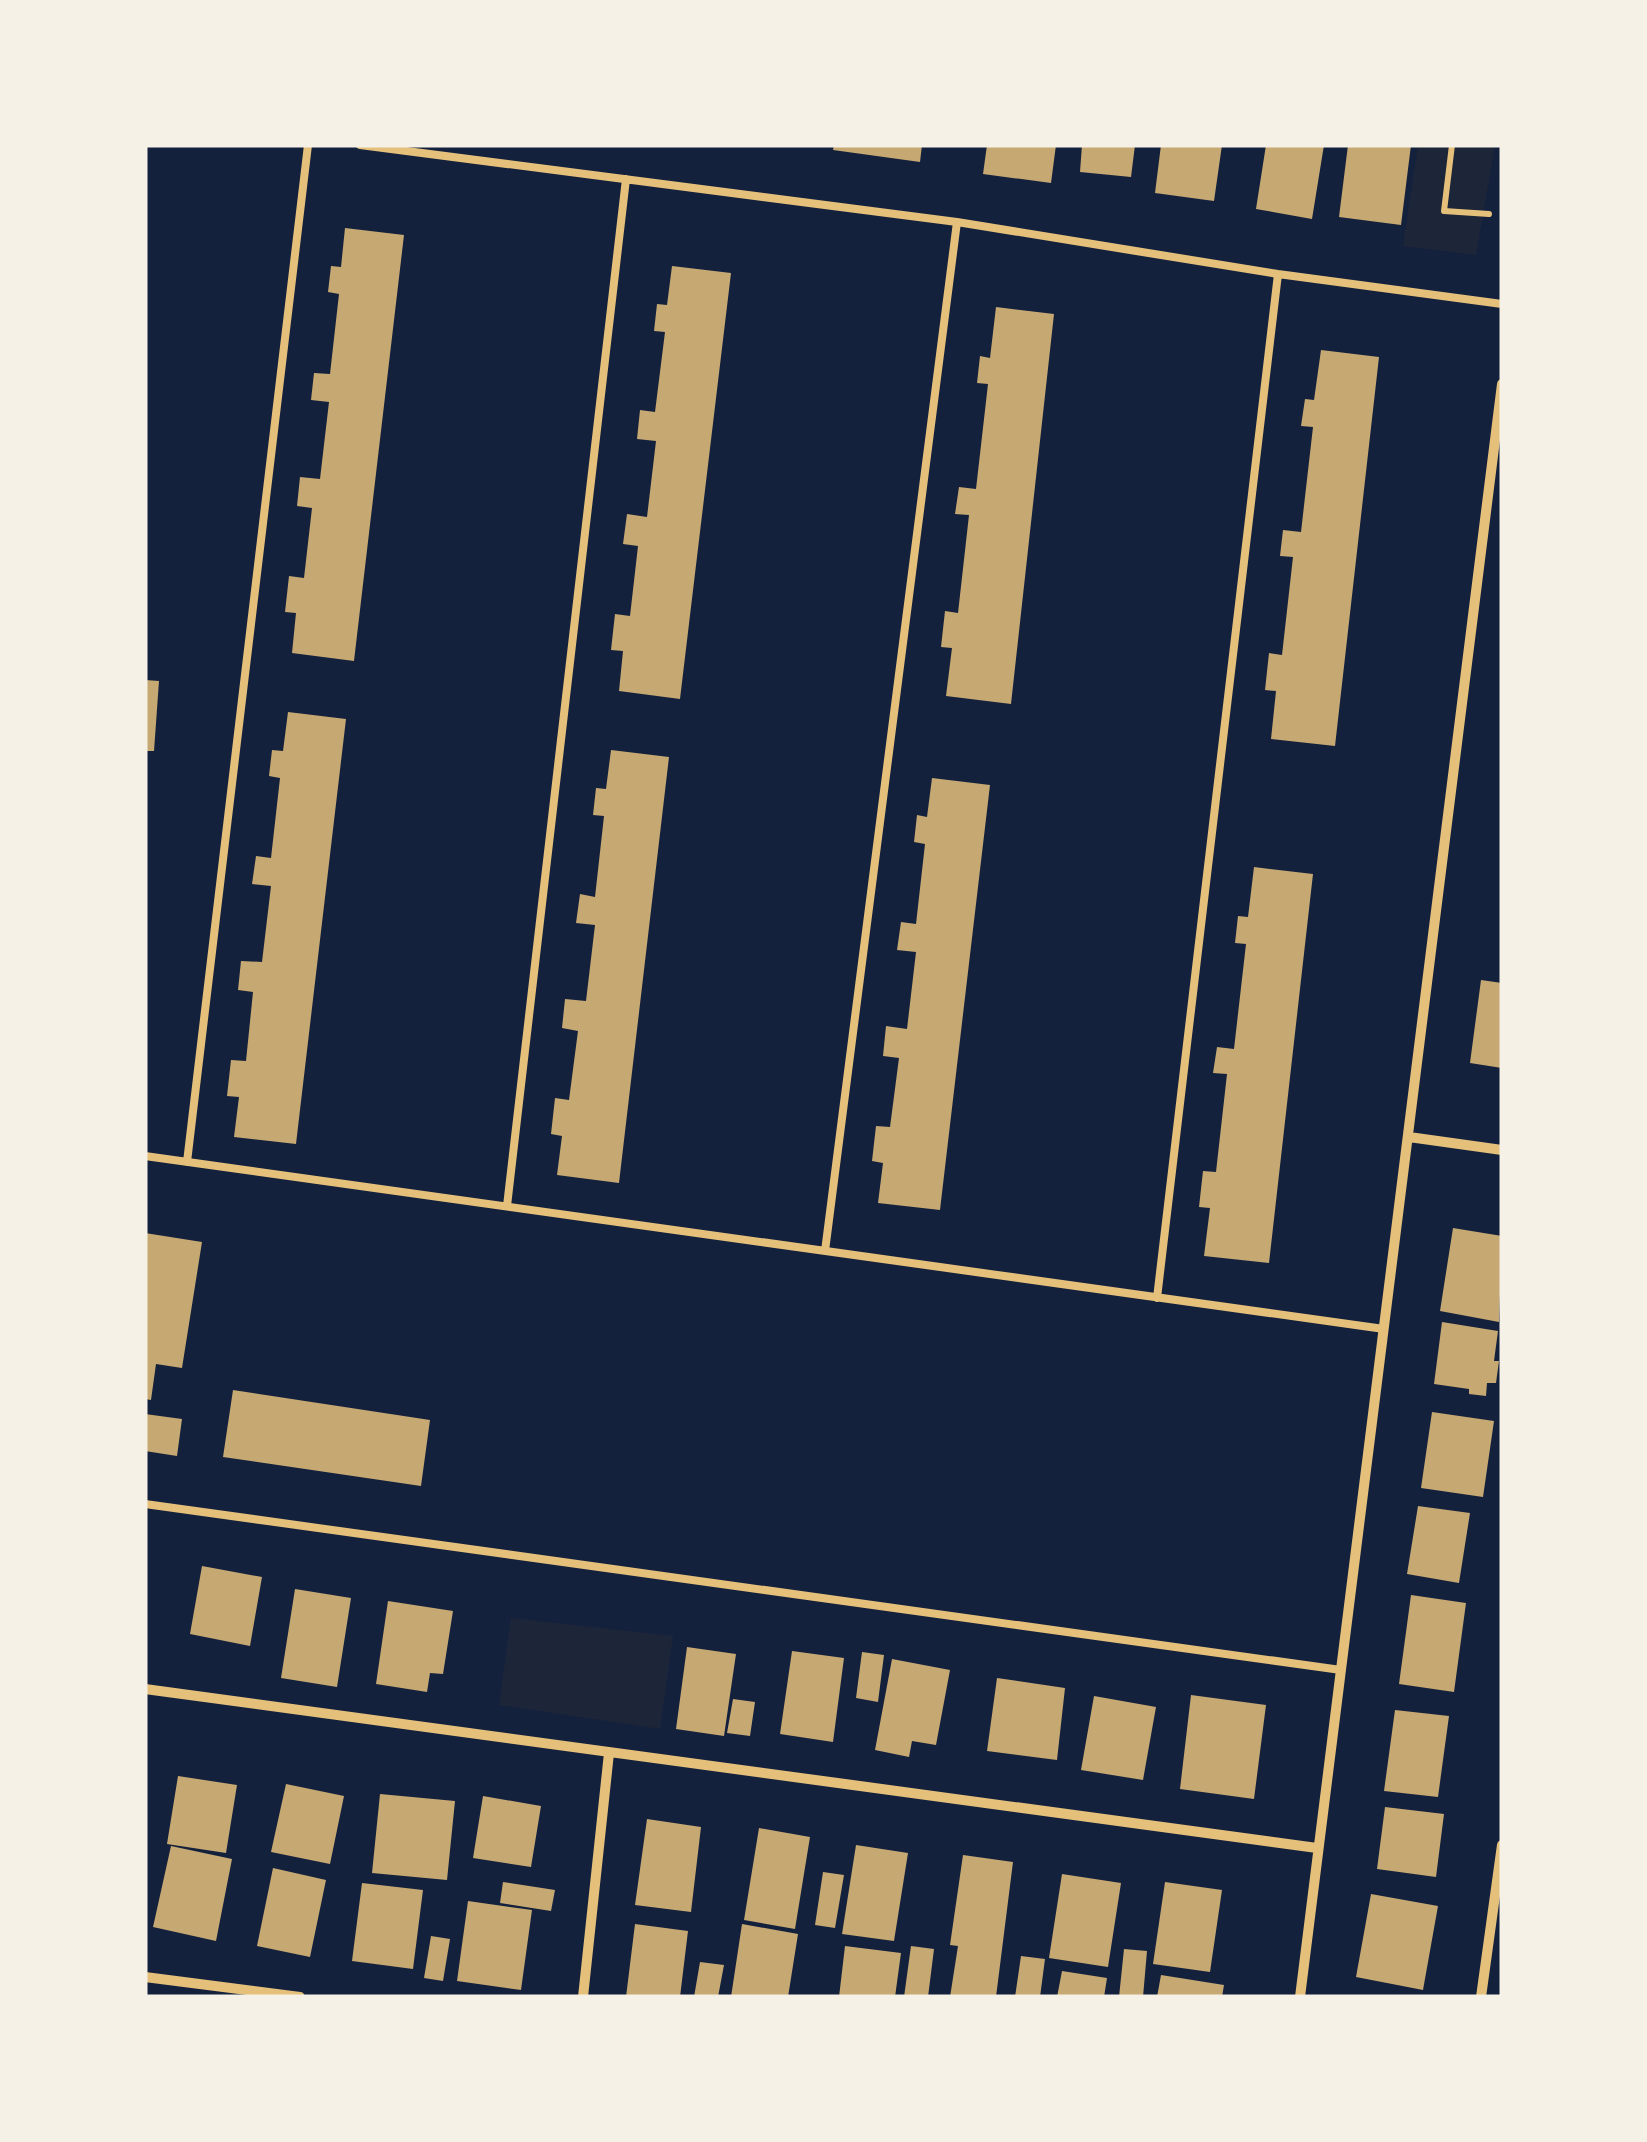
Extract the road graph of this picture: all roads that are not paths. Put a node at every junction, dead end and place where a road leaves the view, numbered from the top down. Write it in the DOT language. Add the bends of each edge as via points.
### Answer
graph roads {
  1 [pos="308,145"];
  2 [pos="360,145"];
  3 [pos="626,180"];
  4 [pos="957,222"];
  5 [pos="1278,274"];
  6 [pos="1502,304"];
  7 [pos="1502,384"];
  8 [pos="1409,1137"];
  9 [pos="1502,1150"];
  10 [pos="145,1156"];
  11 [pos="188,1162"];
  12 [pos="507,1206"];
  13 [pos="826,1251"];
  14 [pos="1156,1298"];
  15 [pos="1384,1329"];
  16 [pos="145,1504"];
  17 [pos="1341,1670"];
  18 [pos="145,1689"];
  19 [pos="610,1753"];
  20 [pos="1502,1845"];
  21 [pos="1317,1848"];
  22 [pos="145,1977"];
  23 [pos="300,1997"];
  24 [pos="583,1997"];
  25 [pos="1300,1997"];
  26 [pos="1481,1997"];
  1 -- 11 [label="lane"];
  2 -- 3 [label="lane"];
  3 -- 4 [label="lane"];
  3 -- 12 [label="lane"];
  4 -- 5 [label="lane"];
  4 -- 13 [label="lane"];
  5 -- 6 [label="lane"];
  5 -- 14 [label="lane"];
  7 -- 8 [label="street"];
  8 -- 9 [label="street"];
  8 -- 15 [label="street"];
  10 -- 11 [label="lane"];
  11 -- 12 [label="lane"];
  12 -- 13 [label="lane"];
  13 -- 14 [label="lane"];
  14 -- 15 [label="lane"];
  15 -- 17 [label="street"];
  16 -- 17 [label="lane"];
  17 -- 21 [label="street"];
  18 -- 19 [label="street"];
  19 -- 21 [label="street"];
  19 -- 24 [label="street"];
  20 -- 26 [label="street"];
  21 -- 25 [label="street"];
  22 -- 23 [label="street"];
}
